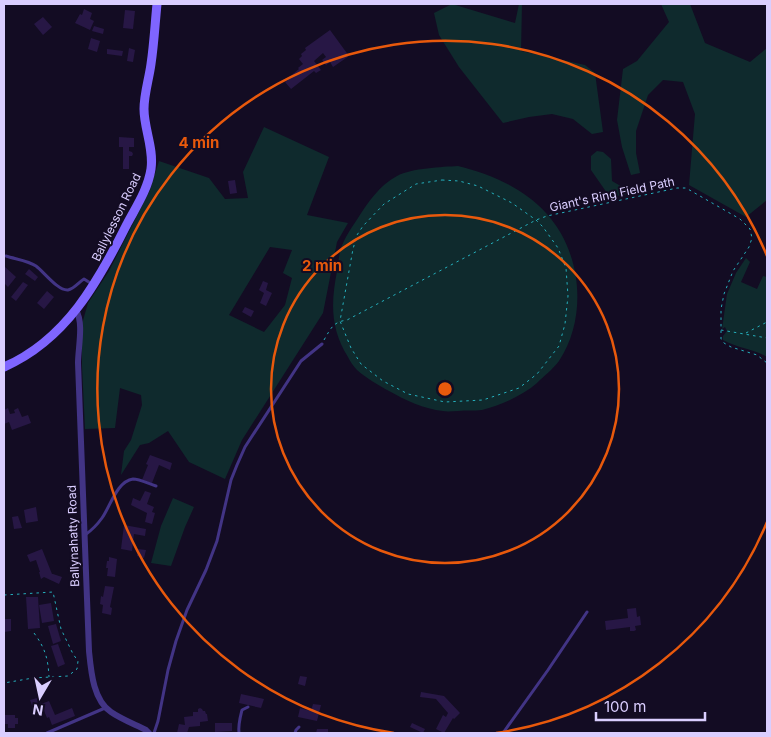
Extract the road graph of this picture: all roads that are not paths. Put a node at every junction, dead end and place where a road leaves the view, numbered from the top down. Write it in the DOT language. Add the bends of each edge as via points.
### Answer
graph roads {
  1 [pos="157,4"];
  2 [pos="6,256"];
  3 [pos="95,285"];
  4 [pos="76,310"];
  5 [pos="322,344"];
  6 [pos="4,367"];
  7 [pos="156,486"];
  8 [pos="84,536"];
  9 [pos="587,612"];
  10 [pos="248,707"];
  11 [pos="106,708"];
  12 [pos="299,726"];
  13 [pos="47,733"];
  14 [pos="149,733"];
  15 [pos="154,733"];
  16 [pos="239,733"];
  17 [pos="295,733"];
  18 [pos="503,733"];
  1 -- 3 [label="main road, Ballylesson Road" via="144,110 152,155 151,170 143,194"];
  2 -- 3 [label="lane" via="35,265 66,290 84,279"];
  3 -- 4 [label="main road, Ballylesson Road"];
  4 -- 6 [label="main road, Ballylesson Road" via="47,341"];
  4 -- 8 [label="street, Ballynahatty Road" via="80,318 78,363"];
  5 -- 15 [label="lane" via="301,361 245,447 237,465 217,541 176,641"];
  7 -- 8 [label="lane" via="135,479 125,482 94,529"];
  8 -- 11 [label="street, Ballynahatty Road" via="88,651 96,691"];
  9 -- 18 [label="lane"];
  10 -- 16 [label="lane" via="242,710"];
  11 -- 13 [label="lane"];
  11 -- 14 [label="street"];
  12 -- 17 [label="lane"];
}
